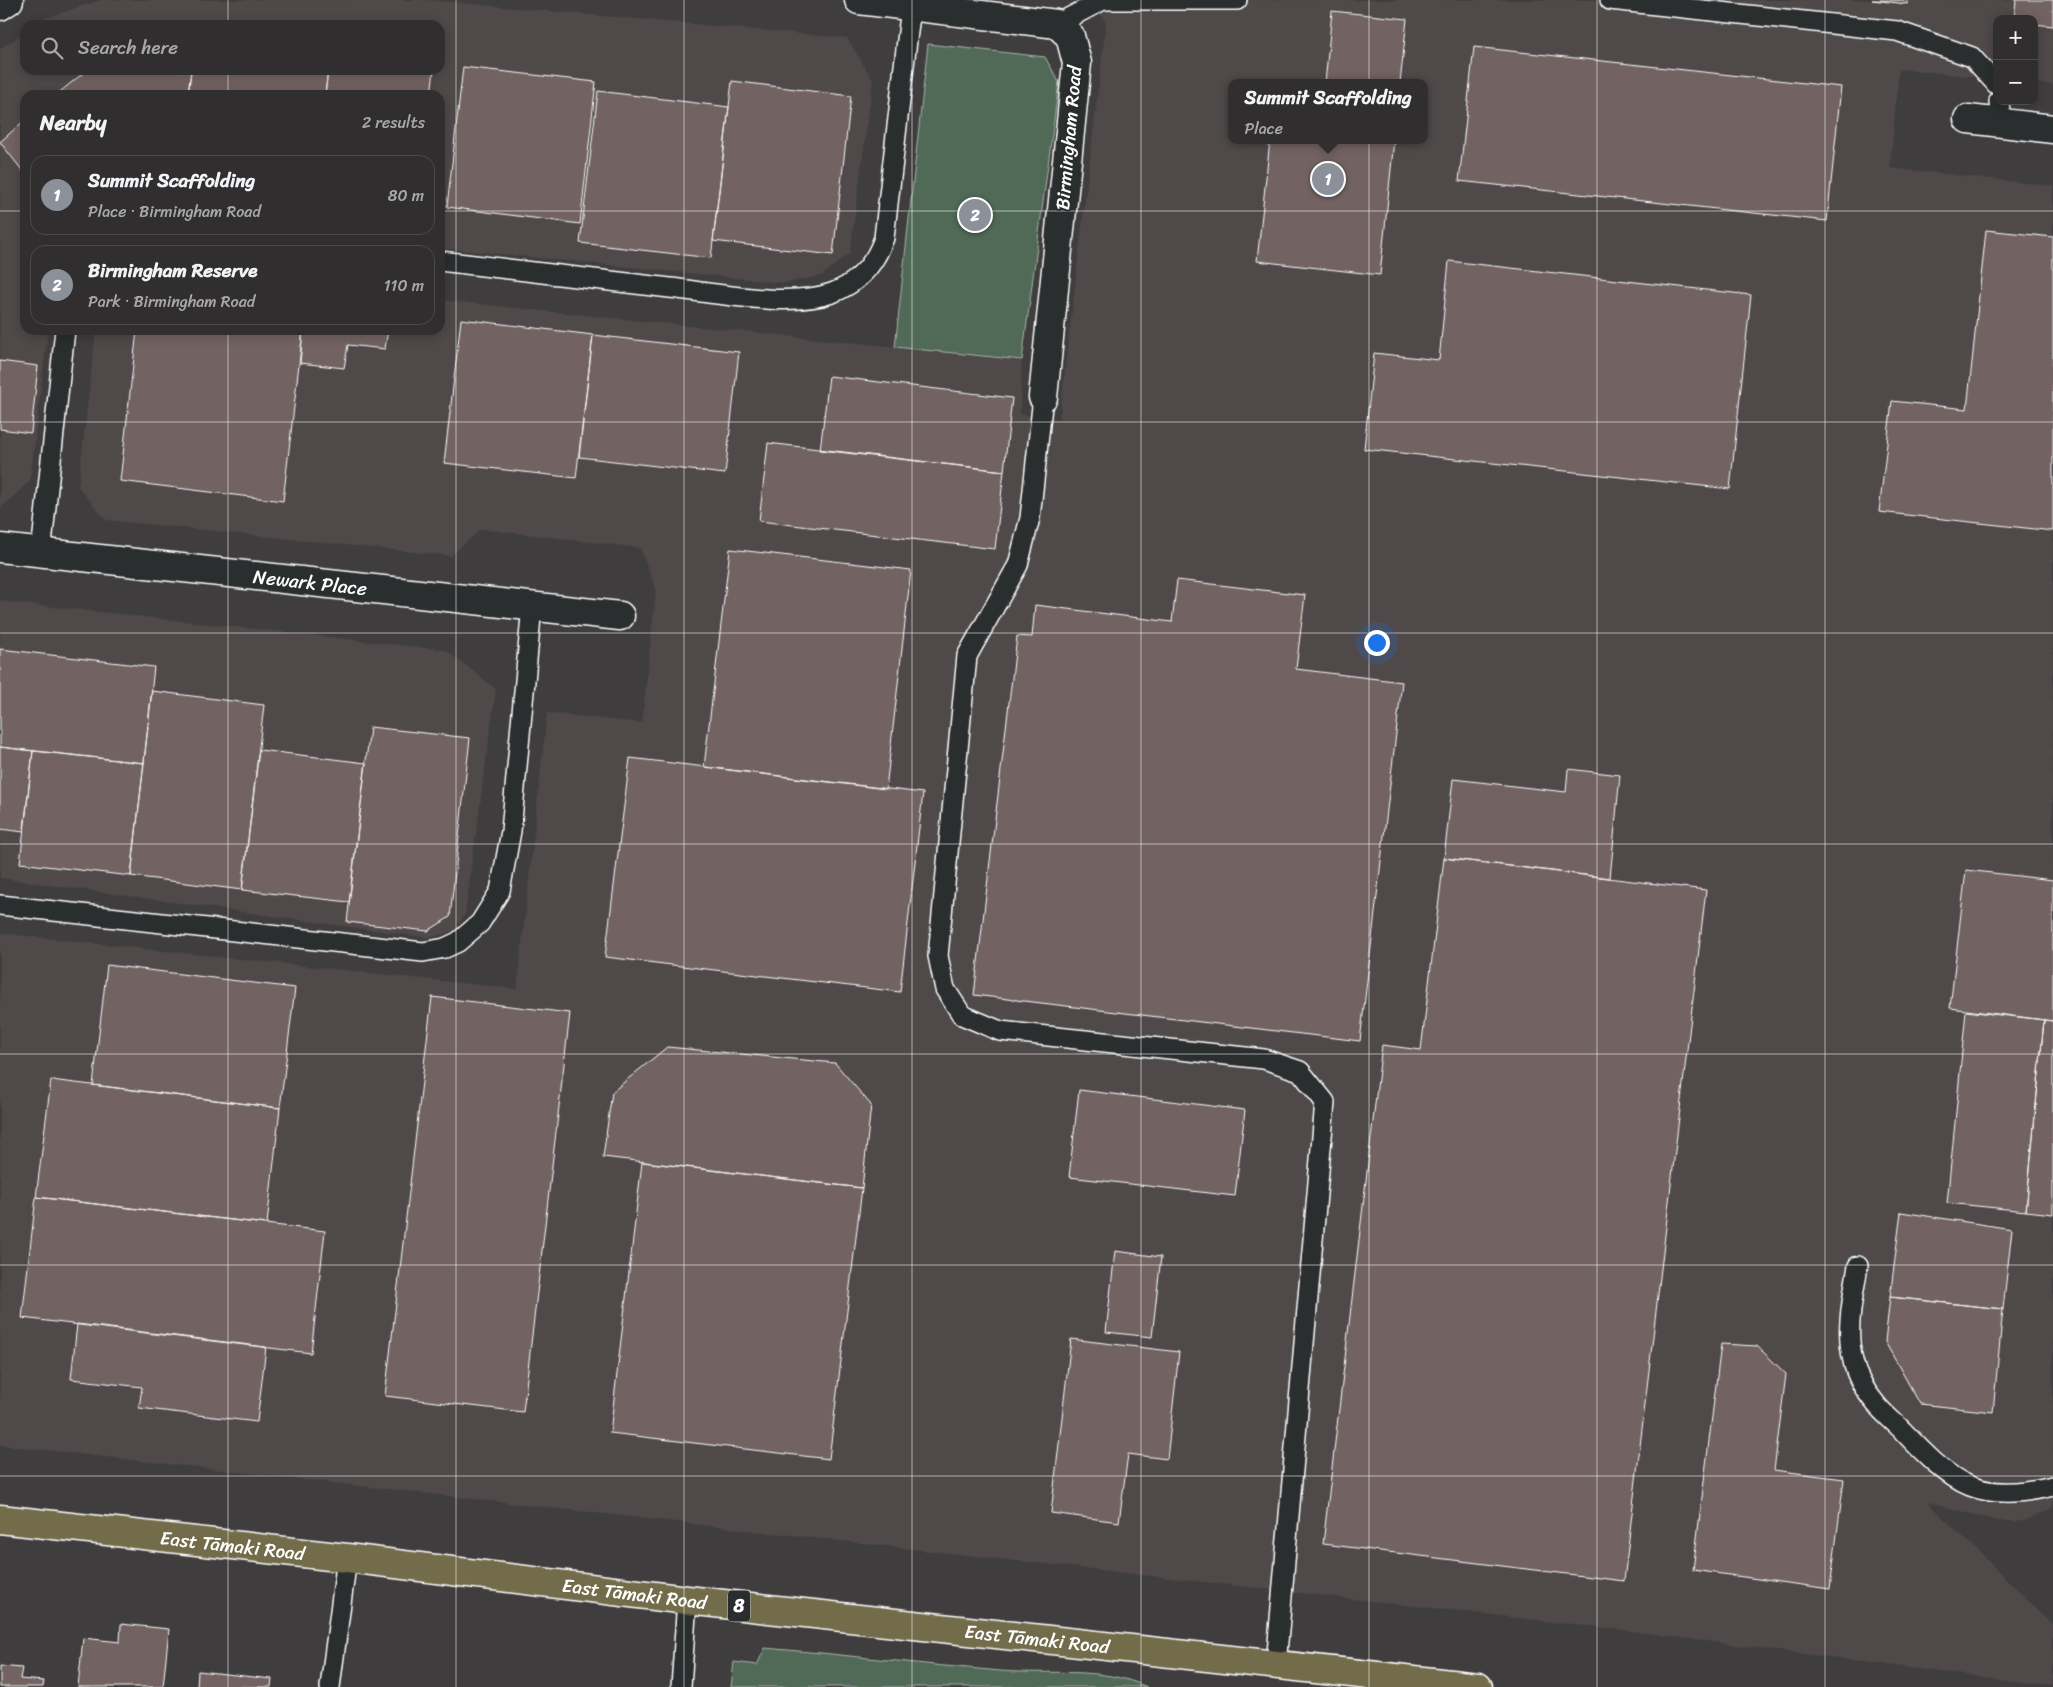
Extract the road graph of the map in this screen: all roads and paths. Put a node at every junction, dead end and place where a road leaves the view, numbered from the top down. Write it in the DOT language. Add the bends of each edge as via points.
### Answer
graph roads {
  1 [pos="9,0"];
  2 [pos="860,0"];
  3 [pos="1237,0"];
  4 [pos="1610,0"];
  5 [pos="0,6"];
  6 [pos="911,6"];
  7 [pos="1057,24"];
  8 [pos="1993,81"];
  9 [pos="2000,112"];
  10 [pos="1968,119"];
  11 [pos="2053,129"];
  12 [pos="445,262"];
  13 [pos="64,335"];
  14 [pos="1043,397"];
  15 [pos="0,548"];
  16 [pos="41,553"];
  17 [pos="532,606"];
  18 [pos="620,616"];
  19 [pos="0,905"];
  20 [pos="1858,1266"];
  21 [pos="2053,1486"];
  22 [pos="0,1519"];
  23 [pos="348,1558"];
  24 [pos="687,1600"];
  25 [pos="1276,1665"];
  26 [pos="330,1687"];
  27 [pos="681,1687"];
  28 [pos="1478,1687"];
  1 -- 5 [label="street"];
  2 -- 6 [label="street"];
  3 -- 7 [label="lane" via="1103,0"];
  4 -- 8 [label="lane" via="1897,31 1972,57"];
  6 -- 7 [label="street"];
  6 -- 12 [label="lane" via="884,238 871,266 845,288 809,298 745,297"];
  7 -- 14 [label="street, Birmingham Road" via="1070,36 1077,62"];
  9 -- 10 [label="street"];
  9 -- 11 [label="street"];
  13 -- 16 [label="lane"];
  14 -- 25 [label="lane" via="1030,518 1018,565 967,656 938,956 945,989 962,1015 1000,1031 1264,1059 1300,1071 1325,1102"];
  15 -- 16 [label="street, Newark Place"];
  16 -- 17 [label="street, Newark Place"];
  17 -- 18 [label="street, Newark Place"];
  17 -- 19 [label="lane" via="512,830 500,891 480,923 458,942 423,952"];
  20 -- 21 [label="lane" via="1849,1340 1862,1384 1876,1404 1935,1464 1970,1486 2017,1492"];
  22 -- 23 [label="main road, East Tāmaki Road / 8"];
  23 -- 24 [label="main road, East Tāmaki Road / 8"];
  23 -- 26 [label="lane"];
  24 -- 25 [label="main road, East Tāmaki Road / 8"];
  24 -- 27 [label="lane"];
  25 -- 28 [label="main road, East Tāmaki Road / 8"];
}
